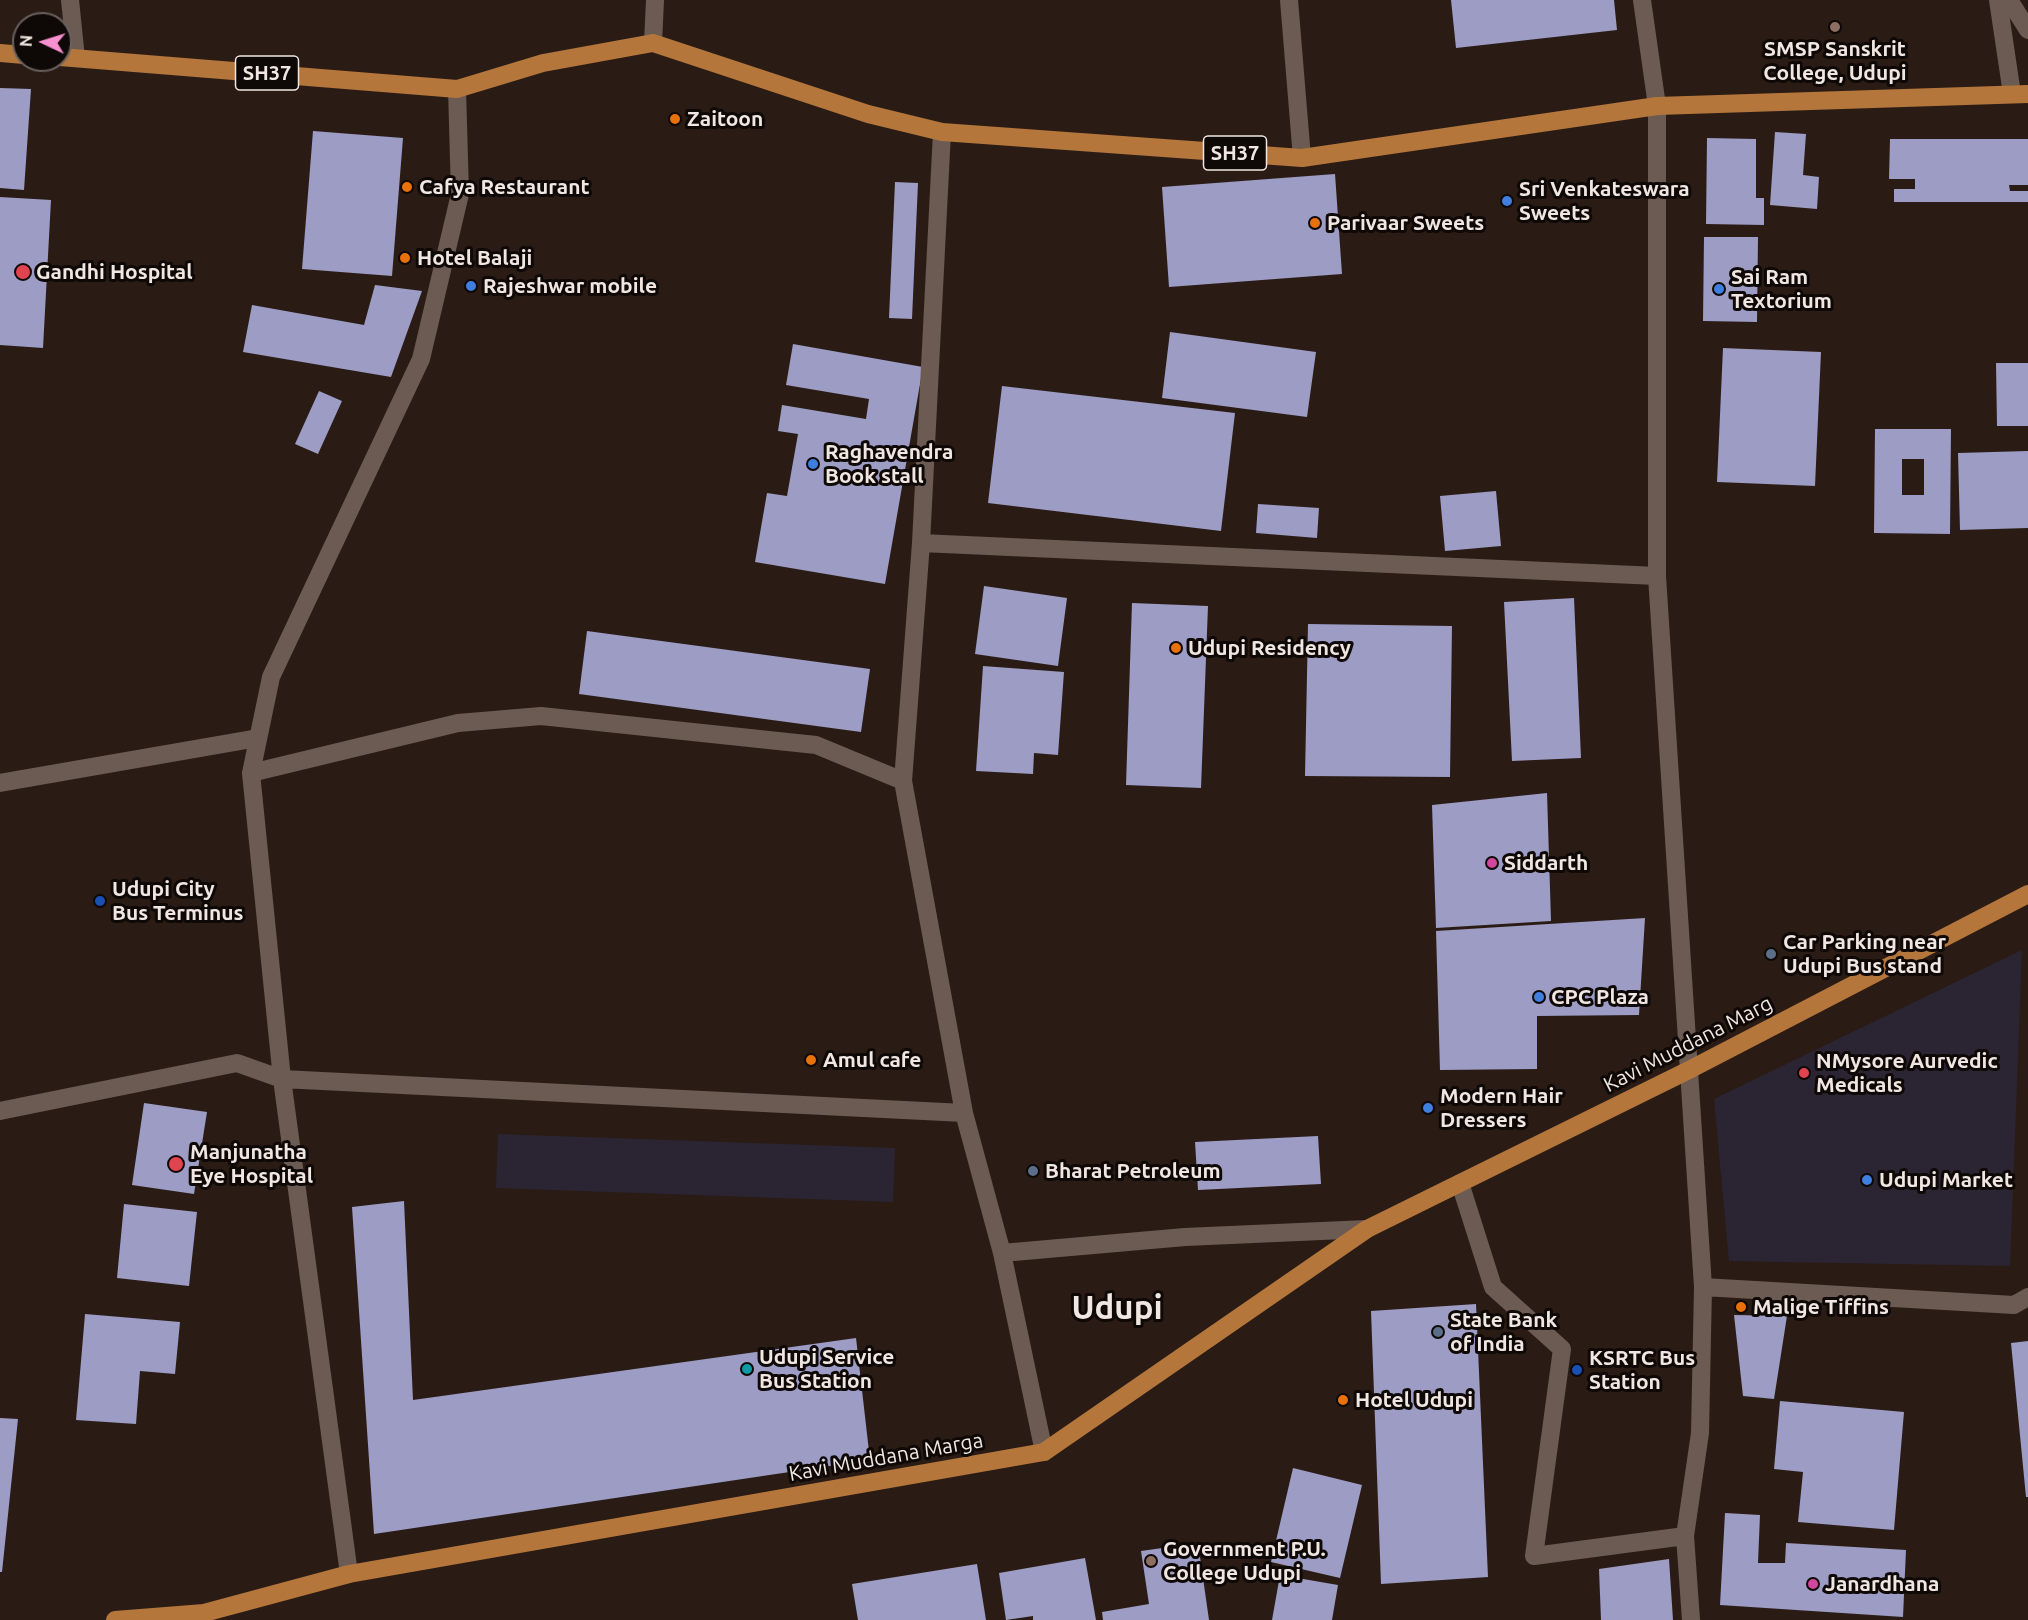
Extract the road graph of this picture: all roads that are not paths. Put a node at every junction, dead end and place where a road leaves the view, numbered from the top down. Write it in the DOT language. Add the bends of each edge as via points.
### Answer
graph roads {
  1 [pos="655,0"];
  2 [pos="1289,0"];
  3 [pos="1642,0"];
  4 [pos="1998,0"];
  5 [pos="2009,0"];
  6 [pos="2028,30"];
  7 [pos="653,43"];
  8 [pos="72,57"];
  9 [pos="457,89"];
  10 [pos="2020,94"];
  11 [pos="1657,106"];
  12 [pos="942,132"];
  13 [pos="1302,158"];
  14 [pos="921,543"];
  15 [pos="1657,576"];
  16 [pos="258,738"];
  17 [pos="251,773"];
  18 [pos="903,781"];
  19 [pos="0,783"];
  20 [pos="2028,894"];
  21 [pos="1689,1070"];
  22 [pos="282,1079"];
  23 [pos="0,1111"];
  24 [pos="964,1113"];
  25 [pos="1460,1182"];
  26 [pos="1366,1229"];
  27 [pos="1002,1252"];
  28 [pos="1703,1287"];
  29 [pos="2028,1297"];
  30 [pos="1044,1452"];
  31 [pos="1685,1536"];
  32 [pos="350,1574"];
  33 [pos="204,1616"];
  34 [pos="115,1620"];
  35 [pos="1690,1620"];
  1 -- 7 [label="street"];
  2 -- 13 [label="street"];
  3 -- 11 [label="street"];
  4 -- 10 [label="street"];
  5 -- 6 [label="street"];
  7 -- 9 [label="main road, SH37" via="543,63"];
  7 -- 12 [label="main road, SH37" via="868,114"];
  8 -- 9 [label="main road, SH37"];
  9 -- 16 [label="street" via="460,194 421,359 271,677"];
  10 -- 11 [label="main road, SH37"];
  11 -- 13 [label="main road, SH37"];
  11 -- 15 [label="street"];
  12 -- 13 [label="main road, SH37"];
  12 -- 14 [label="street"];
  14 -- 15 [label="street"];
  14 -- 18 [label="street"];
  15 -- 21 [label="street"];
  16 -- 17 [label="street"];
  16 -- 19 [label="street"];
  17 -- 18 [label="street" via="458,723 541,716 816,745"];
  17 -- 22 [label="street"];
  18 -- 24 [label="street"];
  20 -- 21 [label="main road, Kavi Muddana Marg"];
  21 -- 25 [label="main road, Kavi Muddana Marg"];
  21 -- 28 [label="street"];
  22 -- 23 [label="street" via="237,1064"];
  22 -- 24 [label="street"];
  22 -- 32 [label="street"];
  24 -- 27 [label="street"];
  25 -- 26 [label="main road, Kavi Muddana Marg"];
  25 -- 31 [label="street" via="1493,1287 1562,1349 1534,1556"];
  26 -- 27 [label="street" via="1185,1237"];
  26 -- 30 [label="main road, Kavi Muddana Marga"];
  27 -- 30 [label="street"];
  28 -- 29 [label="street" via="2014,1305"];
  28 -- 31 [label="street" via="1700,1433"];
  30 -- 32 [label="main road, Kavi Muddana Marga"];
  31 -- 35 [label="street"];
  32 -- 33 [label="main road"];
  33 -- 34 [label="main road"];
}
